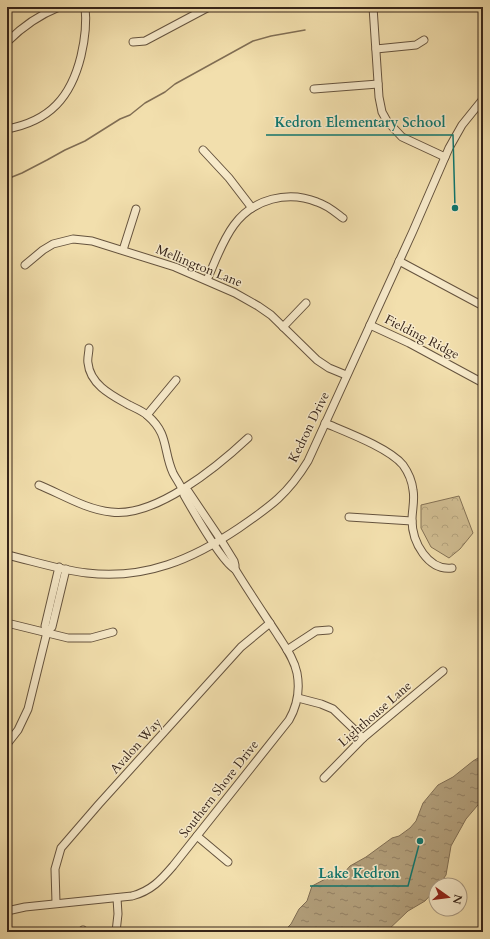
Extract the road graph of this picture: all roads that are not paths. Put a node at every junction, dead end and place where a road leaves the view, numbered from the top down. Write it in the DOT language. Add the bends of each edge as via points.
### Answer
graph roads {
  1 [pos="59,7"];
  2 [pos="85,7"];
  3 [pos="209,7"];
  4 [pos="373,7"];
  5 [pos="424,40"];
  6 [pos="7,42"];
  7 [pos="133,42"];
  8 [pos="376,49"];
  9 [pos="378,84"];
  10 [pos="314,89"];
  11 [pos="483,99"];
  12 [pos="7,129"];
  13 [pos="203,150"];
  14 [pos="445,157"];
  15 [pos="252,208"];
  16 [pos="136,209"];
  17 [pos="343,218"];
  18 [pos="123,250"];
  19 [pos="399,261"];
  20 [pos="25,265"];
  21 [pos="207,280"];
  22 [pos="306,303"];
  23 [pos="483,306"];
  24 [pos="370,325"];
  25 [pos="283,326"];
  26 [pos="89,348"];
  27 [pos="346,375"];
  28 [pos="176,380"];
  29 [pos="483,383"];
  30 [pos="147,415"];
  31 [pos="325,423"];
  32 [pos="248,438"];
  33 [pos="39,485"];
  34 [pos="183,488"];
  35 [pos="350,517"];
  36 [pos="412,521"];
  37 [pos="221,540"];
  38 [pos="214,544"];
  39 [pos="7,555"];
  40 [pos="62,568"];
  41 [pos="452,568"];
  42 [pos="235,569"];
  43 [pos="7,623"];
  44 [pos="270,623"];
  45 [pos="329,630"];
  46 [pos="47,632"];
  47 [pos="113,632"];
  48 [pos="287,650"];
  49 [pos="444,670"];
  50 [pos="298,698"];
  51 [pos="363,738"];
  52 [pos="7,744"];
  53 [pos="324,778"];
  54 [pos="197,836"];
  55 [pos="228,862"];
  56 [pos="117,898"];
  57 [pos="56,904"];
  58 [pos="7,911"];
  59 [pos="116,932"];
  1 -- 6 [label="street" via="40,16"];
  2 -- 12 [label="street" via="86,33 79,64 61,101 29,124"];
  3 -- 7 [label="street" via="145,41"];
  4 -- 8 [label="street"];
  5 -- 8 [label="street" via="416,45"];
  8 -- 9 [label="street"];
  9 -- 10 [label="street"];
  9 -- 14 [label="street" via="382,112 395,131 407,140"];
  11 -- 14 [label="street, Kedron Drive" via="462,125"];
  13 -- 15 [label="street"];
  14 -- 19 [label="street, Kedron Drive"];
  15 -- 17 [label="street" via="271,200 301,197 318,202"];
  15 -- 21 [label="street" via="234,226"];
  16 -- 18 [label="street"];
  18 -- 20 [label="street, Mellington Lane" via="73,239 53,244"];
  18 -- 21 [label="street, Mellington Lane"];
  19 -- 23 [label="street"];
  19 -- 24 [label="street, Kedron Drive"];
  21 -- 25 [label="street, Mellington Lane" via="247,299"];
  22 -- 25 [label="street"];
  24 -- 27 [label="street, Kedron Drive"];
  24 -- 29 [label="street, Fielding Ridge"];
  25 -- 27 [label="street, Mellington Lane" via="317,360"];
  26 -- 30 [label="street" via="88,364 99,385 112,396"];
  27 -- 31 [label="street, Kedron Drive"];
  28 -- 30 [label="street"];
  30 -- 34 [label="street" via="161,431 173,473"];
  31 -- 36 [label="street" via="385,451 398,460 409,475 412,485"];
  31 -- 37 [label="street, Kedron Drive" via="308,461 286,492 261,513"];
  32 -- 34 [label="street" via="224,460"];
  33 -- 34 [label="street" via="82,504 111,512 146,508"];
  34 -- 37 [label="street, Southern Shore Drive" via="188,490"];
  34 -- 38 [label="street, Southern Shore Drive" via="184,495"];
  35 -- 36 [label="street"];
  36 -- 41 [label="street" via="417,543 428,559 440,568"];
  37 -- 38 [label="street, Kedron Drive"];
  37 -- 42 [label="street, Southern Shore Drive" via="236,565"];
  38 -- 40 [label="street, Kedron Drive" via="180,561 141,572 104,574"];
  38 -- 42 [label="street, Southern Shore Drive"];
  39 -- 40 [label="street, Kedron Drive"];
  40 -- 46 [label="street" via="45,626"];
  42 -- 44 [label="street, Southern Shore Drive"];
  43 -- 46 [label="street"];
  44 -- 48 [label="street, Southern Shore Drive"];
  44 -- 57 [label="street, Avalon Way" via="241,647 61,848 55,870"];
  45 -- 48 [label="street" via="316,631"];
  46 -- 47 [label="street" via="81,639"];
  46 -- 52 [label="street" via="28,709 18,730"];
  48 -- 50 [label="street, Southern Shore Drive" via="296,671"];
  49 -- 51 [label="street, Lighthouse Lane"];
  50 -- 51 [label="street" via="333,709"];
  50 -- 54 [label="street, Southern Shore Drive" via="289,720"];
  51 -- 53 [label="street, Lighthouse Lane"];
  54 -- 55 [label="street"];
  54 -- 56 [label="street, Southern Shore Drive" via="156,885 142,893"];
  56 -- 57 [label="street, Southern Shore Drive"];
  56 -- 59 [label="street"];
  57 -- 58 [label="street, Southern Shore Drive"];
}
